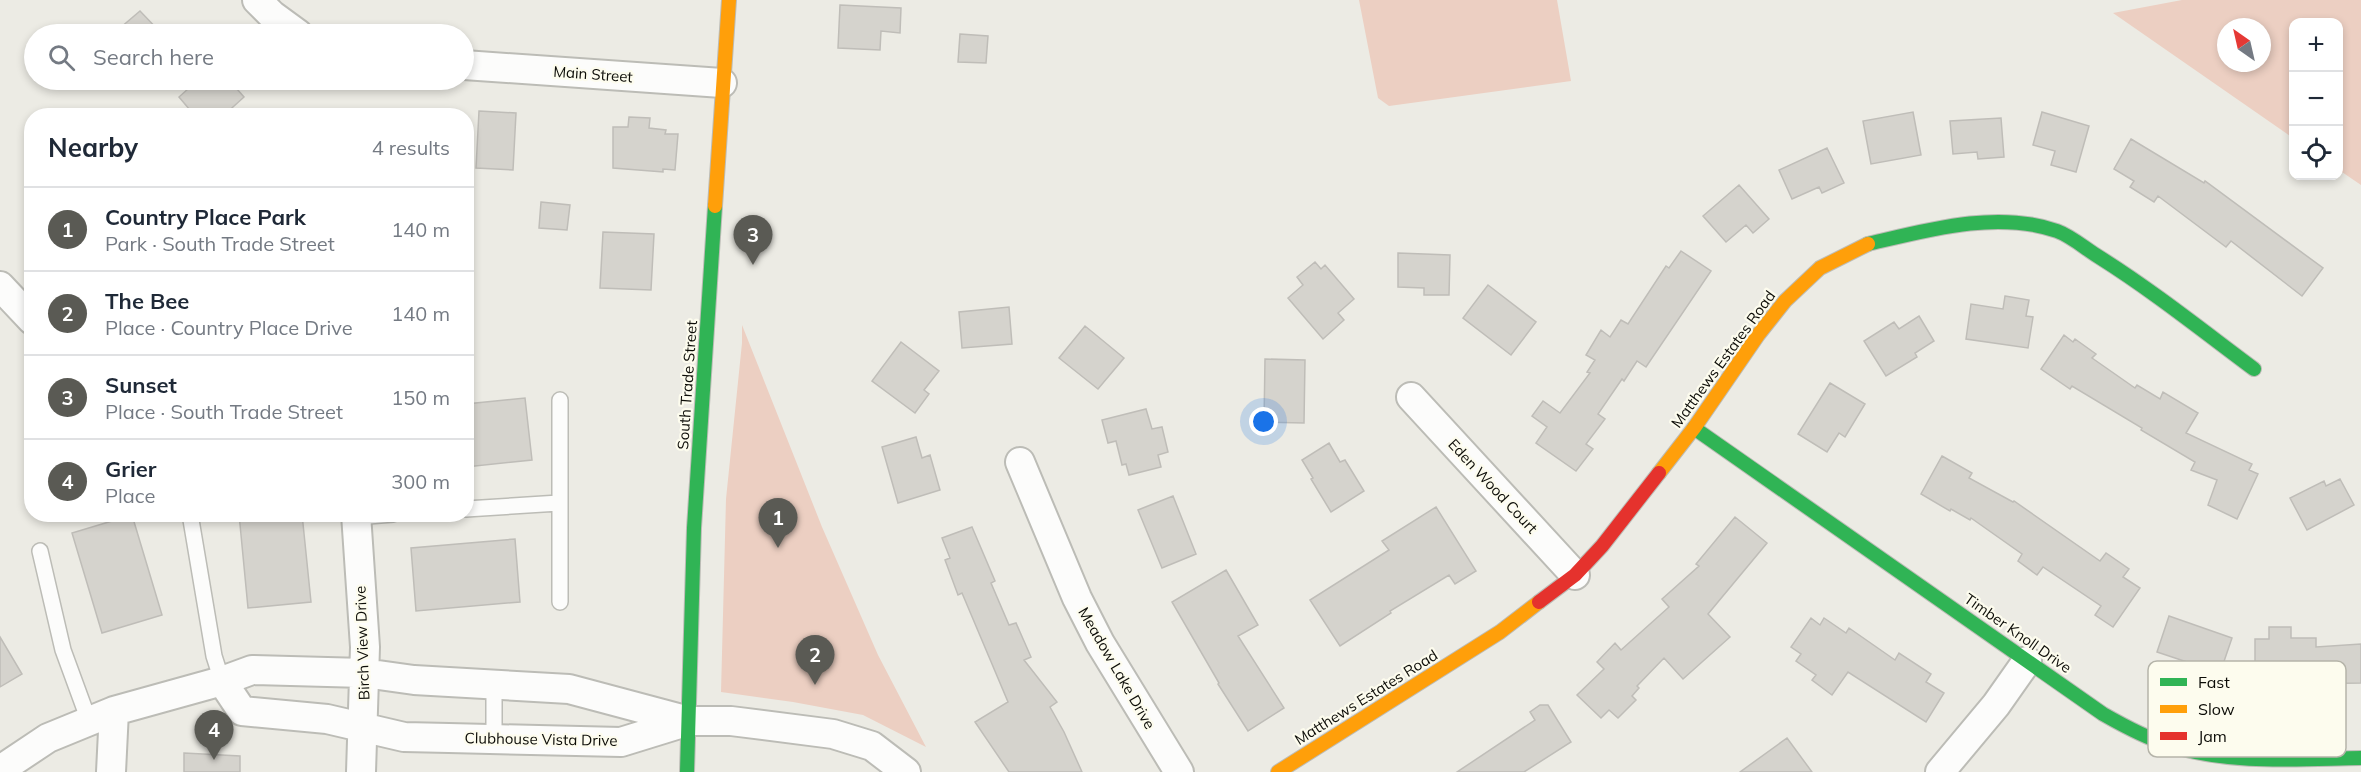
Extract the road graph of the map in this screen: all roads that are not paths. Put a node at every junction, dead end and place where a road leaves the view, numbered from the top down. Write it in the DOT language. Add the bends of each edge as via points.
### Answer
graph roads {
  1 [pos="257,0"];
  2 [pos="729,0"];
  3 [pos="284,24"];
  4 [pos="474,66"];
  5 [pos="723,83"];
  6 [pos="0,286"];
  7 [pos="24,312"];
  8 [pos="2254,369"];
  9 [pos="1411,397"];
  10 [pos="560,400"];
  11 [pos="1694,428"];
  12 [pos="1020,462"];
  13 [pos="559,503"];
  14 [pos="474,508"];
  15 [pos="191,522"];
  16 [pos="356,522"];
  17 [pos="40,551"];
  18 [pos="1575,575"];
  19 [pos="560,602"];
  20 [pos="2027,661"];
  21 [pos="364,673"];
  22 [pos="222,681"];
  23 [pos="494,685"];
  24 [pos="102,716"];
  25 [pos="689,721"];
  26 [pos="364,727"];
  27 [pos="2148,736"];
  28 [pos="494,739"];
  29 [pos="2232,757"];
  30 [pos="2361,758"];
  31 [pos="0,770"];
  32 [pos="111,772"];
  33 [pos="361,772"];
  34 [pos="687,772"];
  35 [pos="906,772"];
  36 [pos="1179,772"];
  37 [pos="1278,772"];
  38 [pos="1940,772"];
  1 -- 3 [label="street"];
  2 -- 5 [label="street, South Trade Street"];
  4 -- 5 [label="street, Main Street"];
  5 -- 25 [label="street, South Trade Street" via="694,528"];
  6 -- 7 [label="street"];
  8 -- 11 [label="street, Matthews Estates Road" via="2121,271 2058,231 2023,224 1986,223 1931,229 1862,245 1820,268 1785,301 1758,335"];
  9 -- 18 [label="street, Eden Wood Court"];
  10 -- 13 [label="lane"];
  11 -- 18 [label="street, Matthews Estates Road"];
  11 -- 20 [label="street, Timber Knoll Drive"];
  12 -- 36 [label="street, Meadow Lake Drive" via="1100,643"];
  13 -- 14 [label="lane"];
  13 -- 19 [label="lane"];
  15 -- 22 [label="lane" via="214,656"];
  16 -- 21 [label="street, Birch View Drive"];
  17 -- 24 [label="lane" via="63,650"];
  18 -- 37 [label="street, Matthews Estates Road" via="1500,632"];
  20 -- 27 [label="street, Timber Knoll Drive" via="2103,714"];
  20 -- 38 [label="street"];
  21 -- 22 [label="street" via="252,670"];
  21 -- 23 [label="street"];
  21 -- 26 [label="street, Birch View Drive"];
  22 -- 24 [label="street"];
  22 -- 26 [label="street, Clubhouse Vista Drive" via="242,711 327,719"];
  23 -- 25 [label="street" via="569,689"];
  23 -- 28 [label="lane"];
  24 -- 31 [label="street" via="48,738"];
  24 -- 32 [label="street"];
  25 -- 28 [label="street, Clubhouse Vista Drive" via="621,742"];
  25 -- 34 [label="street, South Trade Street"];
  25 -- 35 [label="street" via="731,721 833,734 872,746"];
  26 -- 28 [label="street, Clubhouse Vista Drive" via="404,737"];
  26 -- 33 [label="street, Birch View Drive"];
  29 -- 30 [label="street, Timber Knoll Drive"];
}
